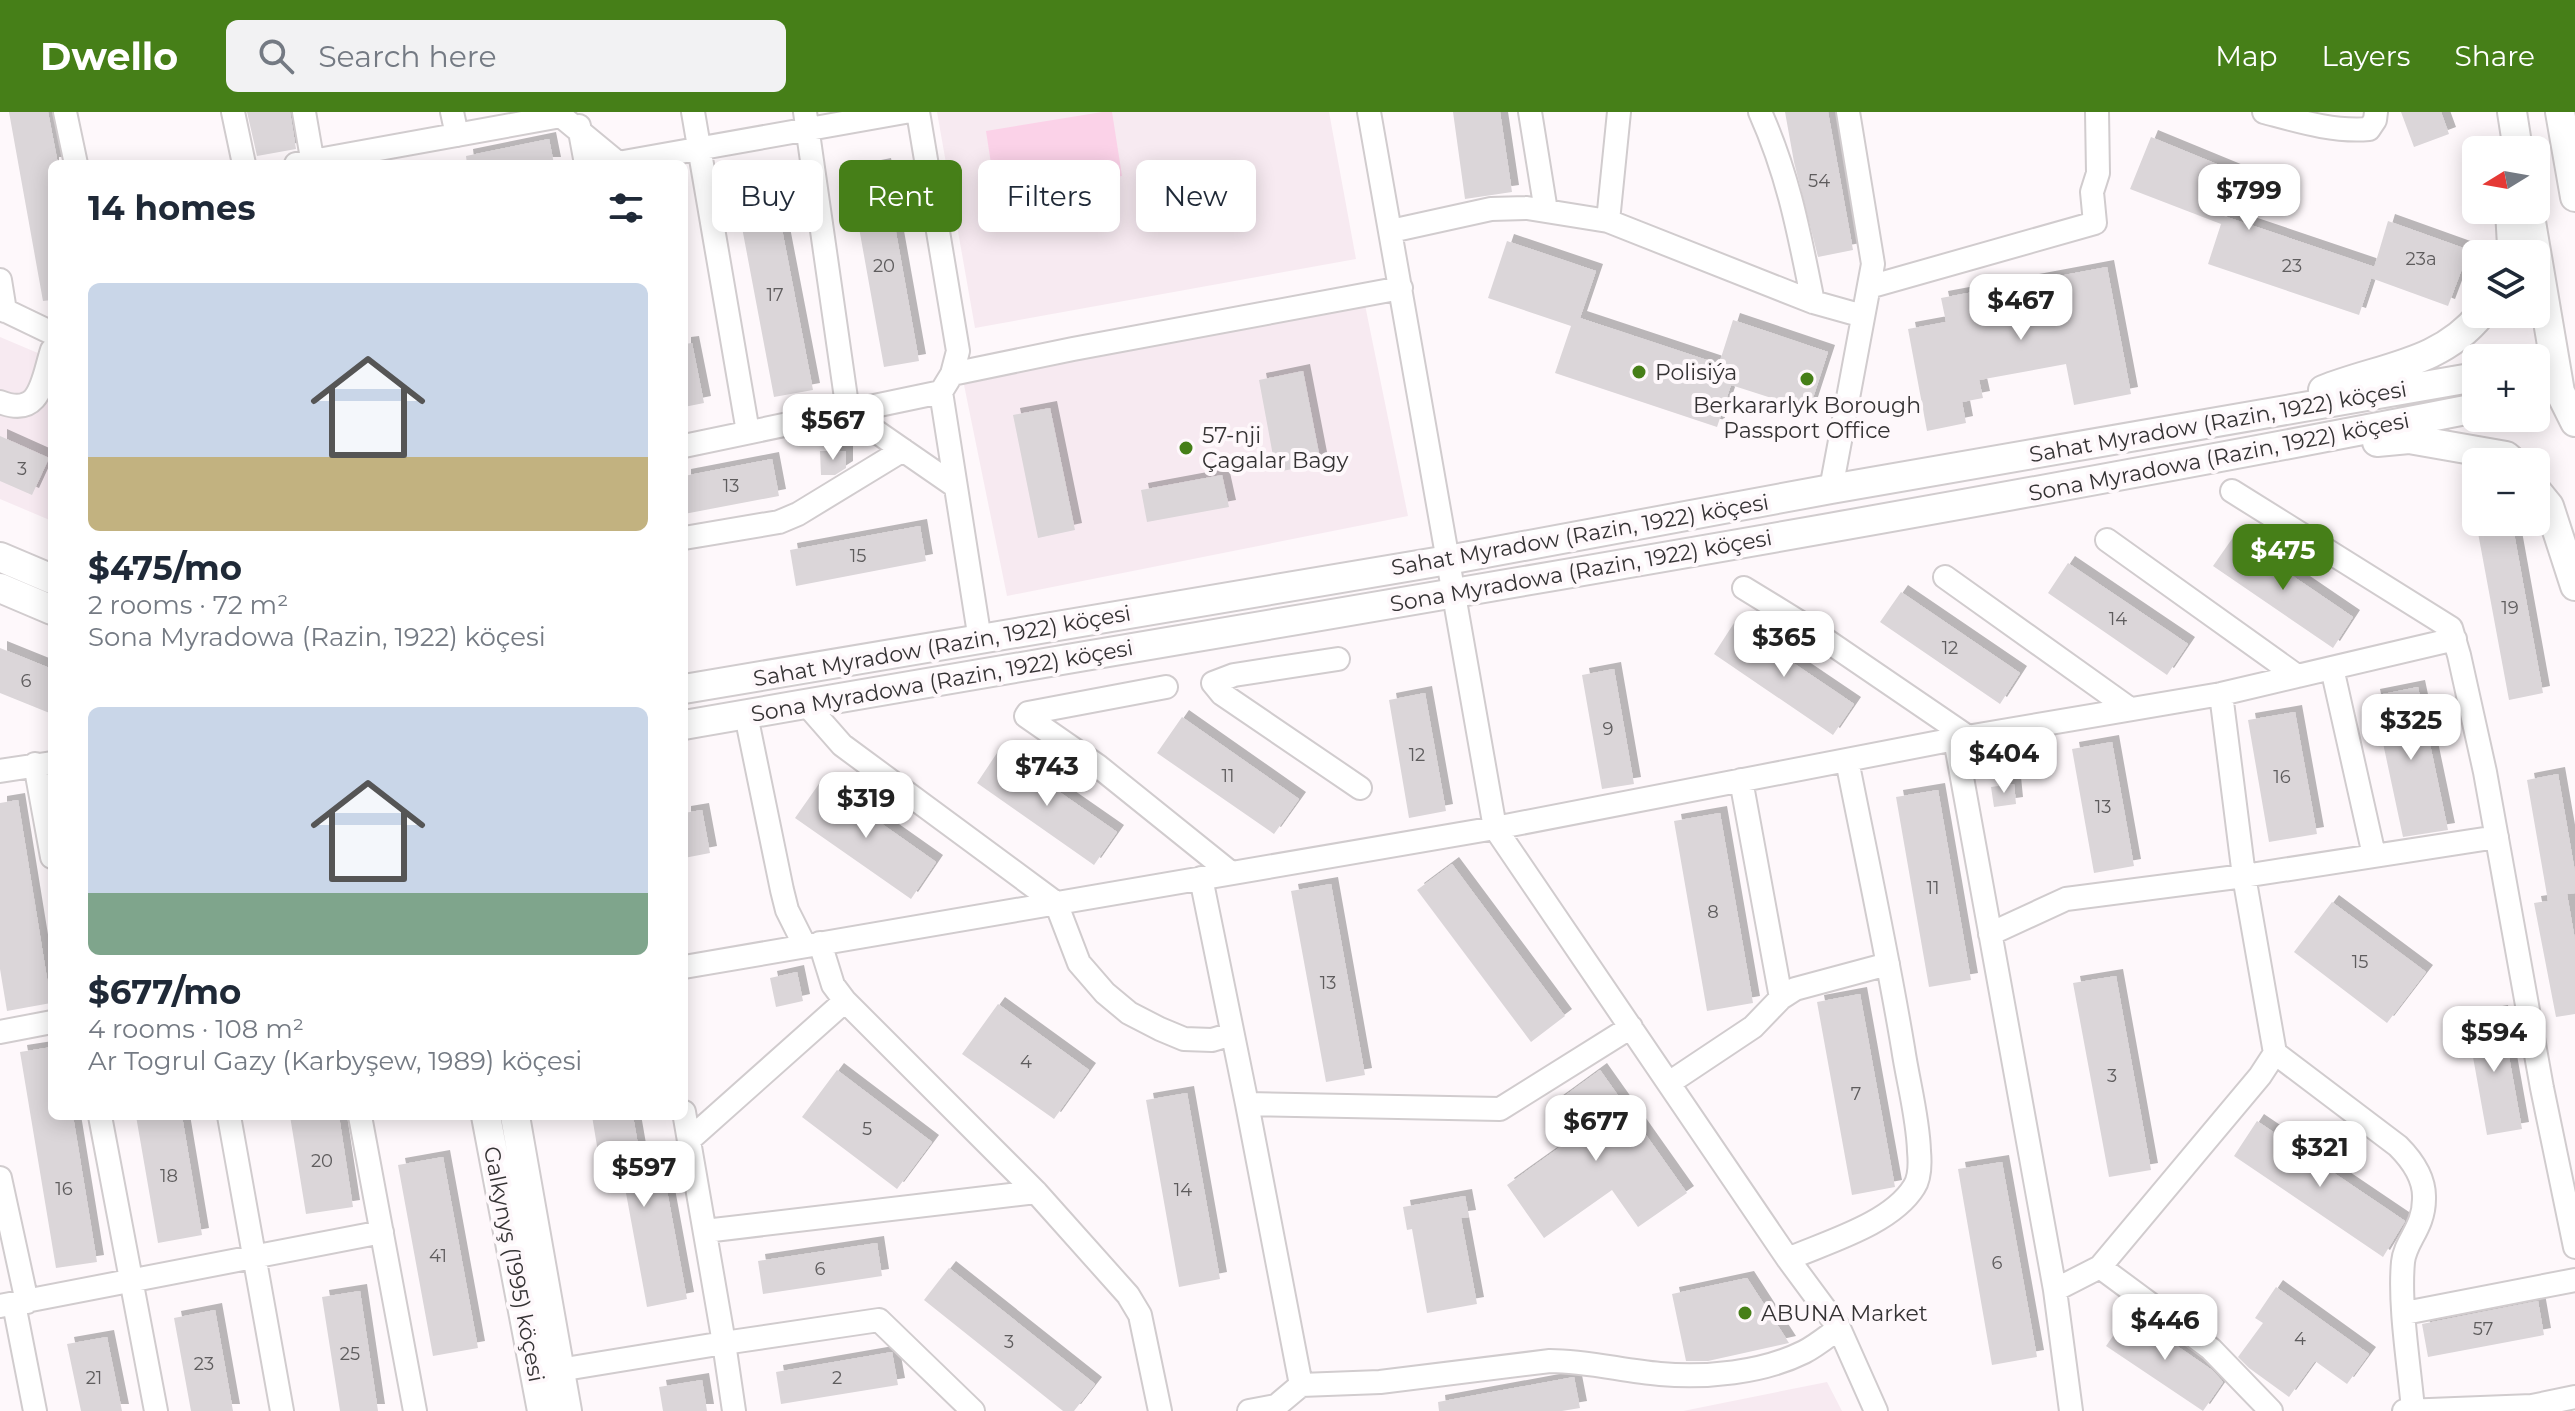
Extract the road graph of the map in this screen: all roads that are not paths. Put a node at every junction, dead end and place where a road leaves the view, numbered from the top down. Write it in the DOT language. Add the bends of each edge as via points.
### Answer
graph roads {
  1 [pos="65,112"];
  2 [pos="233,112"];
  3 [pos="304,112"];
  4 [pos="452,112"];
  5 [pos="693,112"];
  6 [pos="905,112"];
  7 [pos="918,112"];
  8 [pos="1369,112"];
  9 [pos="1530,112"];
  10 [pos="1619,112"];
  11 [pos="1760,112"];
  12 [pos="1848,112"];
  13 [pos="2097,112"];
  14 [pos="2264,112"];
  15 [pos="2376,112"];
  16 [pos="2501,112"];
  17 [pos="2512,112"];
  18 [pos="2560,112"];
  19 [pos="807,120"];
  20 [pos="579,122"];
  21 [pos="457,135"];
  22 [pos="2504,136"];
  23 [pos="2516,136"];
  24 [pos="700,148"];
  25 [pos="75,160"];
  26 [pos="243,160"];
  27 [pos="307,160"];
  28 [pos="323,160"];
  29 [pos="585,160"];
  30 [pos="615,160"];
  31 [pos="634,160"];
  32 [pos="2575,197"];
  33 [pos="1546,211"];
  34 [pos="1608,221"];
  35 [pos="2531,224"];
  36 [pos="1391,231"];
  37 [pos="0,280"];
  38 [pos="1869,287"];
  39 [pos="1401,288"];
  40 [pos="1813,302"];
  41 [pos="2,310"];
  42 [pos="1863,316"];
  43 [pos="2469,328"];
  44 [pos="48,331"];
  45 [pos="2555,362"];
  46 [pos="48,363"];
  47 [pos="2462,380"];
  48 [pos="947,383"];
  49 [pos="2557,393"];
  50 [pos="0,402"];
  51 [pos="2462,411"];
  52 [pos="848,412"];
  53 [pos="2253,417"];
  54 [pos="2575,422"];
  55 [pos="748,432"];
  56 [pos="688,445"];
  57 [pos="2462,448"];
  58 [pos="903,450"];
  59 [pos="2257,451"];
  60 [pos="955,486"];
  61 [pos="1831,489"];
  62 [pos="2232,491"];
  63 [pos="2550,509"];
  64 [pos="688,537"];
  65 [pos="2107,540"];
  66 [pos="0,557"];
  67 [pos="1448,560"];
  68 [pos="48,577"];
  69 [pos="1945,577"];
  70 [pos="2575,586"];
  71 [pos="0,588"];
  72 [pos="1744,588"];
  73 [pos="1454,594"];
  74 [pos="48,608"];
  75 [pos="2455,639"];
  76 [pos="980,640"];
  77 [pos="1338,659"];
  78 [pos="2332,668"];
  79 [pos="2297,676"];
  80 [pos="1166,687"];
  81 [pos="688,688"];
  82 [pos="2221,694"];
  83 [pos="806,704"];
  84 [pos="2130,709"];
  85 [pos="746,715"];
  86 [pos="688,724"];
  87 [pos="1962,738"];
  88 [pos="0,749"];
  89 [pos="1847,760"];
  90 [pos="43,764"];
  91 [pos="0,771"];
  92 [pos="1741,780"];
  93 [pos="1360,788"];
  94 [pos="48,816"];
  95 [pos="1495,828"];
  96 [pos="2497,837"];
  97 [pos="2374,855"];
  98 [pos="1231,873"];
  99 [pos="2244,876"];
  100 [pos="1201,878"];
  101 [pos="1056,903"];
  102 [pos="1990,934"];
  103 [pos="812,944"];
  104 [pos="1888,964"];
  105 [pos="688,966"];
  106 [pos="1781,998"];
  107 [pos="845,1001"];
  108 [pos="48,1023"];
  109 [pos="1631,1027"];
  110 [pos="0,1032"];
  111 [pos="1232,1034"];
  112 [pos="2275,1053"];
  113 [pos="1669,1083"];
  114 [pos="1247,1104"];
  115 [pos="101,1120"];
  116 [pos="230,1120"];
  117 [pos="361,1120"];
  118 [pos="487,1120"];
  119 [pos="516,1120"];
  120 [pos="685,1120"];
  121 [pos="689,1140"];
  122 [pos="0,1178"];
  123 [pos="1036,1192"];
  124 [pos="705,1231"];
  125 [pos="382,1232"];
  126 [pos="2575,1247"];
  127 [pos="254,1257"];
  128 [pos="1788,1259"];
  129 [pos="2100,1267"];
  130 [pos="2575,1280"];
  131 [pos="131,1282"];
  132 [pos="2055,1290"];
  133 [pos="14,1304"];
  134 [pos="2405,1313"];
  135 [pos="1839,1328"];
  136 [pos="724,1343"];
  137 [pos="559,1370"];
  138 [pos="1301,1385"];
  139 [pos="2575,1397"];
  140 [pos="1276,1408"];
  141 [pos="2533,1409"];
  142 [pos="2408,1410"];
  143 [pos="35,1411"];
  144 [pos="156,1411"];
  145 [pos="282,1411"];
  146 [pos="415,1411"];
  147 [pos="542,1411"];
  148 [pos="567,1411"];
  149 [pos="734,1411"];
  150 [pos="973,1411"];
  151 [pos="1160,1411"];
  152 [pos="1249,1411"];
  153 [pos="1876,1411"];
  154 [pos="2071,1411"];
  155 [pos="2271,1411"];
  1 -- 25 [label="street"];
  2 -- 26 [label="street"];
  3 -- 27 [label="street"];
  4 -- 21 [label="street"];
  5 -- 24 [label="street"];
  6 -- 19 [label="street"];
  7 -- 48 [label="street" via="958,351"];
  8 -- 36 [label="street"];
  9 -- 33 [label="street"];
  10 -- 34 [label="street"];
  11 -- 40 [label="street" via="1793,198"];
  12 -- 38 [label="street" via="1873,264"];
  13 -- 38 [label="street" via="2095,223"];
  14 -- 15 [label="street" via="2351,131 2369,129"];
  16 -- 22 [label="main road"];
  17 -- 23 [label="main road"];
  18 -- 32 [label="main road"];
  19 -- 24 [label="street"];
  19 -- 52 [label="street"];
  20 -- 21 [label="street" via="561,116"];
  20 -- 29 [label="street"];
  20 -- 30 [label="street"];
  21 -- 28 [label="street"];
  24 -- 31 [label="street"];
  24 -- 55 [label="street"];
  33 -- 34 [label="street"];
  33 -- 36 [label="street" via="1491,209"];
  34 -- 40 [label="street"];
  35 -- 45 [label="main road"];
  36 -- 39 [label="street"];
  37 -- 41 [label="street"];
  38 -- 42 [label="street"];
  39 -- 48 [label="street" via="1073,349"];
  39 -- 67 [label="street"];
  40 -- 42 [label="street"];
  41 -- 44 [label="street"];
  42 -- 61 [label="street"];
  43 -- 53 [label="main road" via="2426,357"];
  45 -- 49 [label="main road"];
  46 -- 50 [label="street" via="30,405 15,408"];
  47 -- 53 [label="main road, Sahat Myradow (Razin, 1922) köçesi"];
  48 -- 52 [label="street"];
  48 -- 60 [label="street"];
  49 -- 54 [label="main road"];
  51 -- 59 [label="main road, Sona Myradowa (Razin, 1922) köçesi"];
  52 -- 55 [label="street"];
  52 -- 58 [label="street"];
  53 -- 61 [label="main road, Sahat Myradow (Razin, 1922) köçesi"];
  55 -- 56 [label="street"];
  57 -- 59 [label="main road" via="2409,439"];
  58 -- 60 [label="street"];
  58 -- 64 [label="street" via="779,522"];
  59 -- 73 [label="main road, Sona Myradowa (Razin, 1922) köçesi"];
  60 -- 76 [label="street"];
  61 -- 67 [label="main road, Sahat Myradow (Razin, 1922) köçesi"];
  62 -- 75 [label="street" via="2451,628"];
  63 -- 70 [label="main road"];
  65 -- 79 [label="street"];
  66 -- 68 [label="main road"];
  67 -- 73 [label="street"];
  67 -- 76 [label="main road, Sahat Myradow (Razin, 1922) köçesi"];
  69 -- 84 [label="street"];
  71 -- 74 [label="main road"];
  72 -- 87 [label="street"];
  73 -- 83 [label="main road, Sona Myradowa (Razin, 1922) köçesi"];
  73 -- 95 [label="street"];
  75 -- 78 [label="street"];
  75 -- 96 [label="street"];
  76 -- 81 [label="main road, Sahat Myradow (Razin, 1922) köçesi"];
  77 -- 93 [label="street" via="1213,683"];
  78 -- 79 [label="street"];
  78 -- 97 [label="street"];
  79 -- 82 [label="street"];
  80 -- 98 [label="street" via="1026,716 1098,766"];
  82 -- 84 [label="street"];
  82 -- 99 [label="street"];
  83 -- 85 [label="main road, Sona Myradowa (Razin, 1922) köçesi"];
  83 -- 101 [label="street" via="842,745"];
  84 -- 87 [label="street"];
  85 -- 86 [label="main road, Sona Myradowa (Razin, 1922) köçesi"];
  85 -- 103 [label="street" via="787,910"];
  87 -- 89 [label="street"];
  87 -- 102 [label="street"];
  88 -- 90 [label="street"];
  89 -- 92 [label="street"];
  89 -- 104 [label="street"];
  90 -- 91 [label="street"];
  90 -- 94 [label="street"];
  92 -- 95 [label="street"];
  92 -- 106 [label="street"];
  95 -- 98 [label="street"];
  95 -- 109 [label="street"];
  96 -- 97 [label="street"];
  96 -- 126 [label="street"];
  97 -- 99 [label="street"];
  98 -- 100 [label="street"];
  99 -- 102 [label="street" via="2066,899"];
  99 -- 112 [label="street"];
  100 -- 101 [label="street"];
  100 -- 111 [label="street"];
  101 -- 103 [label="street"];
  101 -- 111 [label="street" via="1079,963 1129,1013 1184,1039"];
  102 -- 132 [label="street"];
  103 -- 105 [label="street"];
  103 -- 107 [label="street"];
  104 -- 106 [label="street" via="1795,989"];
  104 -- 128 [label="street" via="1919,1150 1918,1178 1887,1213"];
  106 -- 113 [label="street" via="1753,1027"];
  107 -- 121 [label="street"];
  107 -- 123 [label="street"];
  108 -- 110 [label="street"];
  109 -- 113 [label="street"];
  109 -- 114 [label="street" via="1500,1109"];
  111 -- 114 [label="street"];
  112 -- 129 [label="street"];
  112 -- 134 [label="street" via="2413,1160 2425,1196 2422,1222 2403,1259"];
  113 -- 128 [label="street"];
  114 -- 138 [label="street"];
  115 -- 131 [label="street"];
  116 -- 127 [label="street"];
  117 -- 125 [label="street"];
  118 -- 147 [label="main road, Galkynyş (1995) köçesi"];
  119 -- 137 [label="main road, Galkynyş (1995) köçesi"];
  120 -- 121 [label="street"];
  121 -- 124 [label="street"];
  122 -- 133 [label="street"];
  123 -- 124 [label="street"];
  123 -- 151 [label="street" via="1140,1315"];
  124 -- 136 [label="street"];
  125 -- 127 [label="street"];
  125 -- 146 [label="street"];
  127 -- 131 [label="street"];
  127 -- 145 [label="street"];
  128 -- 135 [label="street"];
  129 -- 132 [label="street"];
  129 -- 155 [label="street" via="2211,1349"];
  130 -- 134 [label="street"];
  131 -- 133 [label="street"];
  131 -- 144 [label="street"];
  132 -- 154 [label="street"];
  133 -- 143 [label="street"];
  134 -- 142 [label="street"];
  135 -- 138 [label="street" via="1805,1352 1775,1364 1704,1375 1550,1361 1380,1382"];
  135 -- 153 [label="street"];
  136 -- 137 [label="street"];
  136 -- 149 [label="street"];
  136 -- 150 [label="street" via="879,1320"];
  137 -- 148 [label="main road, Galkynyş (1995) köçesi"];
  138 -- 140 [label="street"];
  139 -- 141 [label="street"];
  140 -- 152 [label="street"];
  141 -- 142 [label="street"];
}
